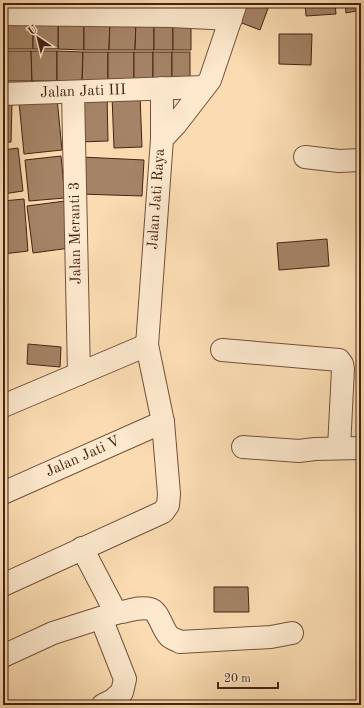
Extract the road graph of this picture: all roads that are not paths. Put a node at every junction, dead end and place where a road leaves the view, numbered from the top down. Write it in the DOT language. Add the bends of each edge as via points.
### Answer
graph roads {
  1 [pos="233,11"];
  2 [pos="3,14"];
  3 [pos="204,87"];
  4 [pos="162,88"];
  5 [pos="73,93"];
  6 [pos="3,94"];
  7 [pos="162,139"];
  8 [pos="305,158"];
  9 [pos="361,160"];
  10 [pos="147,345"];
  11 [pos="222,350"];
  12 [pos="79,374"];
  13 [pos="3,406"];
  14 [pos="163,422"];
  15 [pos="243,447"];
  16 [pos="339,448"];
  17 [pos="361,448"];
  18 [pos="3,492"];
  19 [pos="82,548"];
  20 [pos="3,585"];
  21 [pos="108,616"];
  22 [pos="292,633"];
  23 [pos="3,656"];
  24 [pos="103,705"];
  1 -- 2 [label="street" via="172,16"];
  1 -- 3 [label="street, Jalan Jati Raya" via="210,80"];
  3 -- 4 [label="street, Jalan Jati III"];
  3 -- 7 [label="street, Jalan Jati Raya"];
  4 -- 5 [label="street, Jalan Jati III"];
  4 -- 7 [label="street"];
  5 -- 6 [label="street, Jalan Jati III"];
  5 -- 12 [label="street, Jalan Meranti 3"];
  7 -- 10 [label="street, Jalan Jati Raya"];
  8 -- 9 [label="street"];
  10 -- 12 [label="street"];
  10 -- 14 [label="street, Jalan Jati Raya"];
  11 -- 16 [label="street" via="339,360 343,369"];
  12 -- 13 [label="street"];
  14 -- 18 [label="street, Jalan Jati V"];
  14 -- 19 [label="street, Jalan Jati Raya" via="168,505 162,512"];
  15 -- 16 [label="street" via="299,451"];
  16 -- 17 [label="street"];
  19 -- 20 [label="street, Jalan Jati Raya"];
  19 -- 21 [label="street"];
  21 -- 22 [label="street" via="145,608 152,609 167,633 180,642 271,637"];
  21 -- 23 [label="street" via="53,633"];
  21 -- 24 [label="street" via="125,679 122,692"];
}
